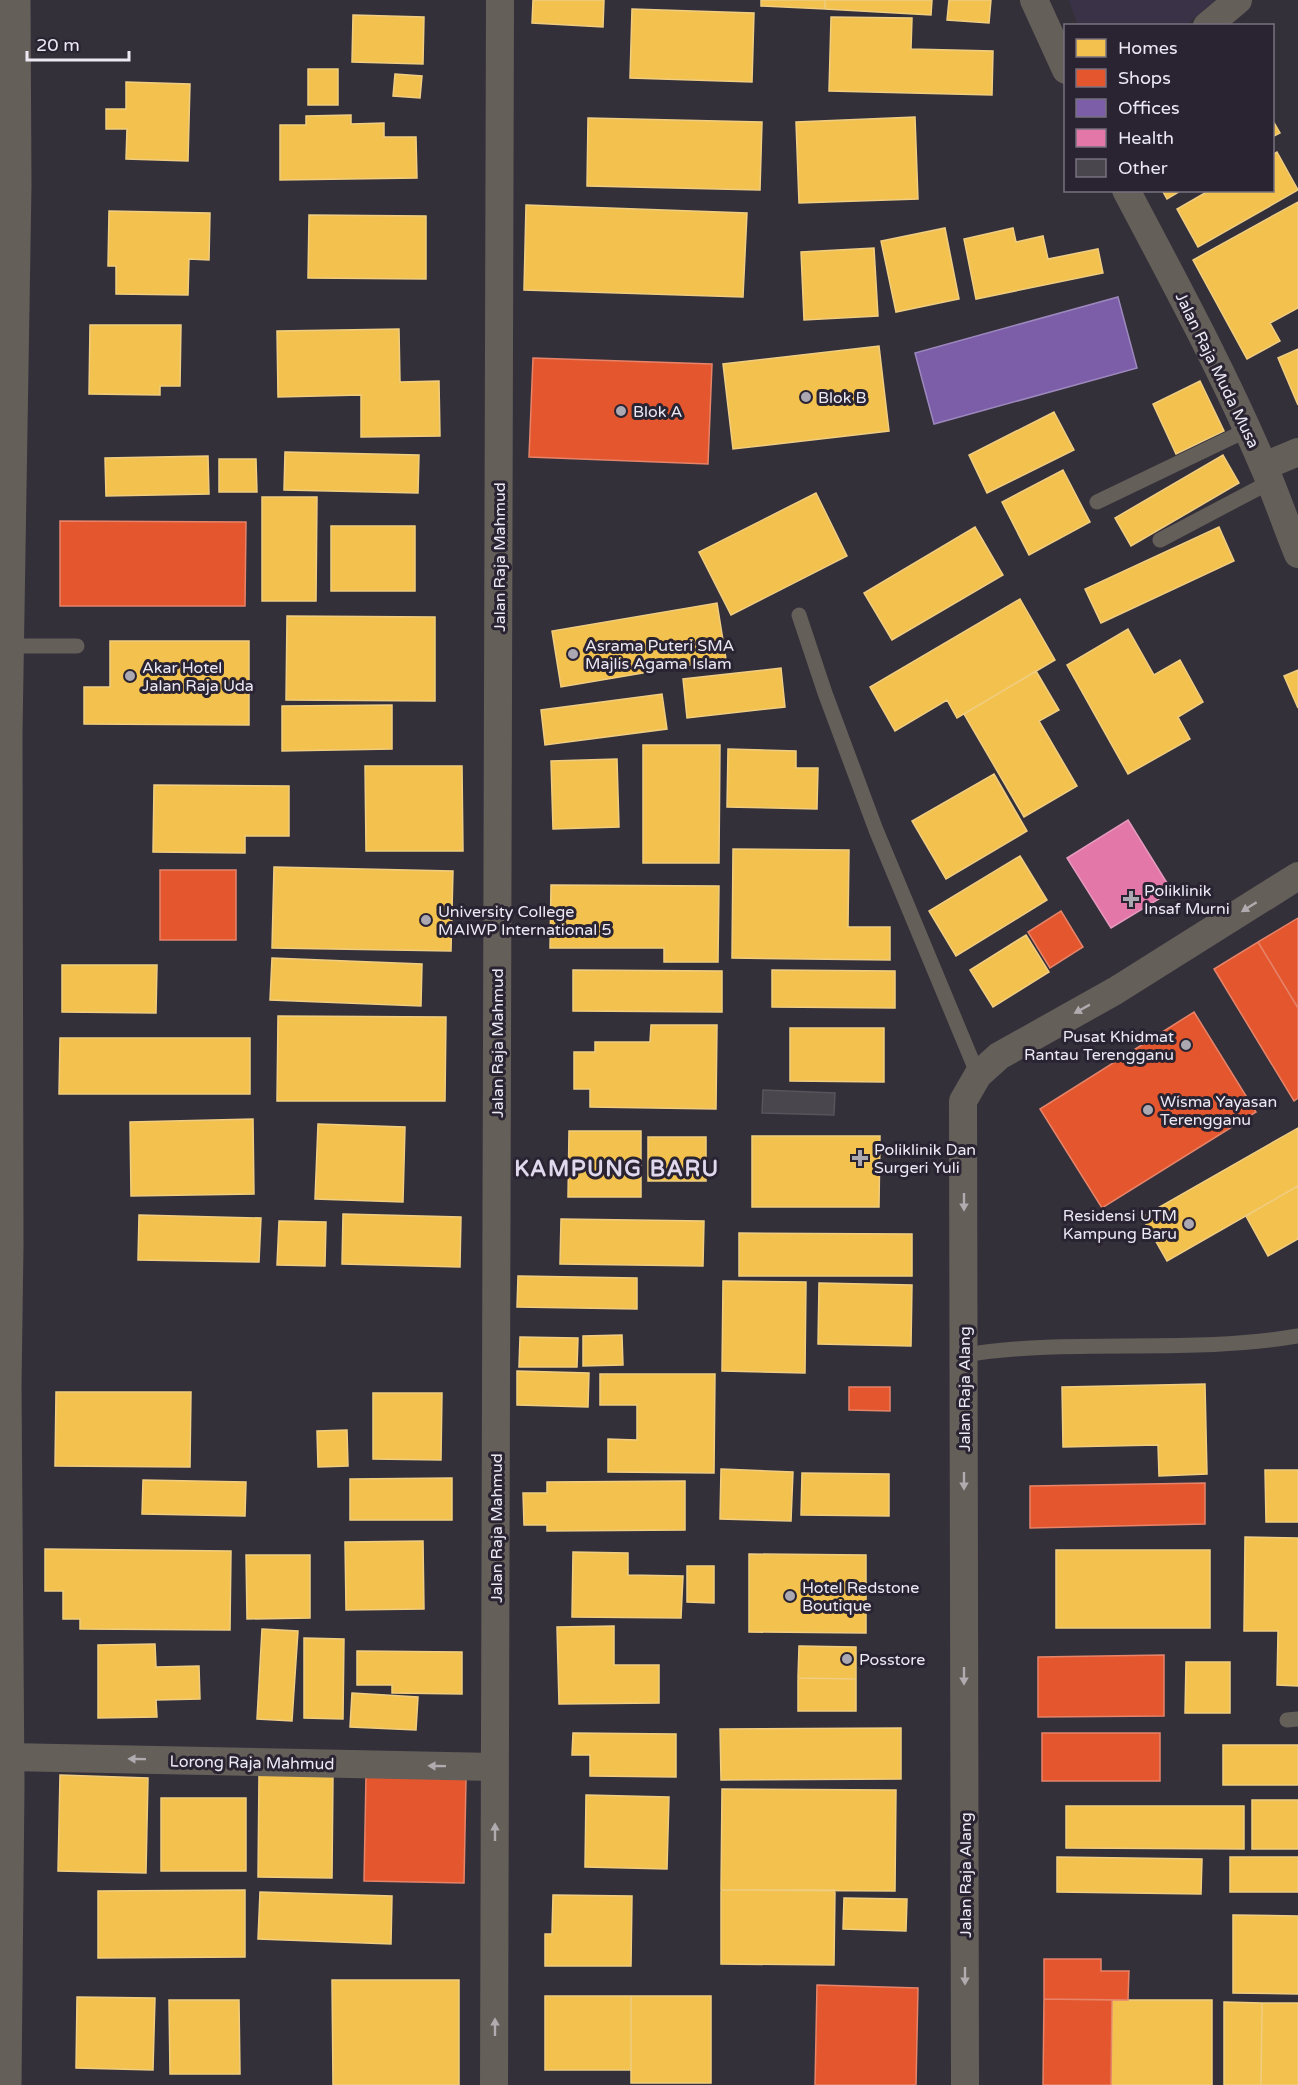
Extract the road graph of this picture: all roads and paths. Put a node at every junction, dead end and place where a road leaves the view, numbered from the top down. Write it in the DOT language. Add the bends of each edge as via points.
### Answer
graph roads {
  1 [pos="500,0"];
  2 [pos="1034,0"];
  3 [pos="1238,0"];
  4 [pos="10,14"];
  5 [pos="1209,24"];
  6 [pos="1064,68"];
  7 [pos="1127,192"];
  8 [pos="1247,430"];
  9 [pos="1298,452"];
  10 [pos="1267,474"];
  11 [pos="1097,502"];
  12 [pos="1160,540"];
  13 [pos="1298,554"];
  14 [pos="799,615"];
  15 [pos="8,646"];
  16 [pos="77,646"];
  17 [pos="3,733"];
  18 [pos="1298,876"];
  19 [pos="978,1075"];
  20 [pos="1298,1336"];
  21 [pos="964,1355"];
  22 [pos="4,1655"];
  23 [pos="8,1757"];
  24 [pos="495,1767"];
  25 [pos="5,2085"];
  26 [pos="494,2085"];
  27 [pos="965,2085"];
  1 -- 24 [label="street, Jalan Raja Mahmud"];
  2 -- 6 [label="street"];
  3 -- 5 [label="street"];
  4 -- 15 [label="street" via="15,185"];
  7 -- 8 [label="street, Jalan Raja Muda Musa"];
  8 -- 10 [label="street, Jalan Raja Muda Musa"];
  8 -- 11 [label="lane"];
  9 -- 10 [label="street"];
  10 -- 12 [label="lane"];
  10 -- 13 [label="street, Jalan Raja Muda Musa"];
  14 -- 19 [label="lane" via="876,830"];
  15 -- 16 [label="lane"];
  15 -- 17 [label="street"];
  17 -- 22 [label="street" via="7,1246"];
  18 -- 19 [label="street, Jalan Raja Alang, one-way" via="1115,991 999,1056"];
  19 -- 21 [label="street, Jalan Raja Alang, one-way" via="963,1101"];
  20 -- 21 [label="lane"];
  21 -- 27 [label="street, Jalan Raja Alang, one-way"];
  22 -- 23 [label="street"];
  24 -- 23 [label="street, Lorong Raja Mahmud, one-way"];
  23 -- 25 [label="street"];
  26 -- 24 [label="street, Jalan Raja Mahmud, one-way"];
}
